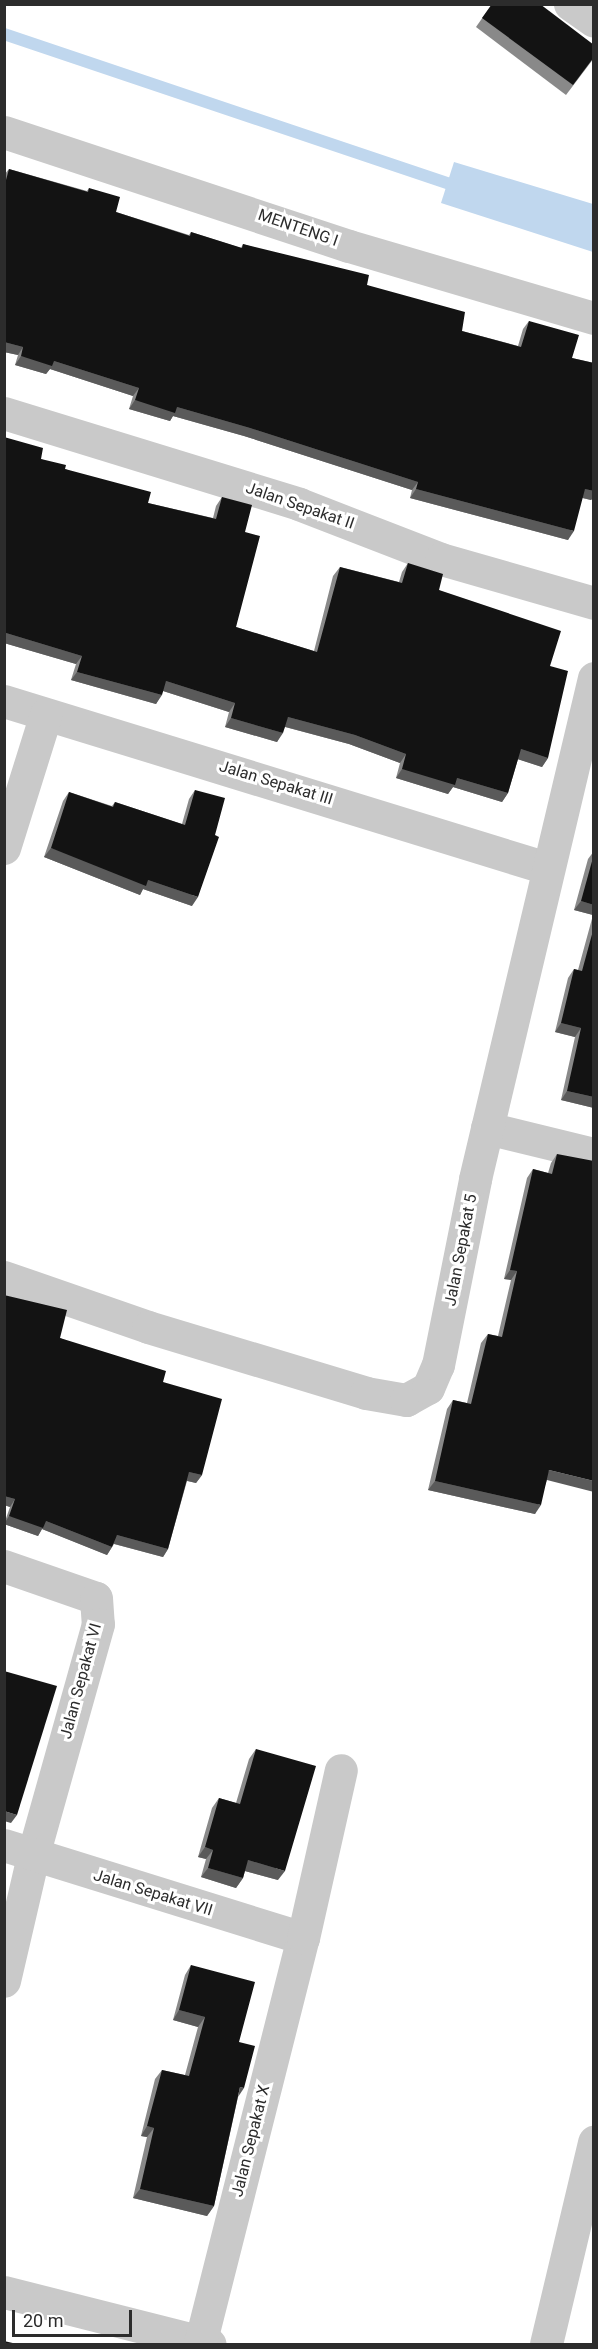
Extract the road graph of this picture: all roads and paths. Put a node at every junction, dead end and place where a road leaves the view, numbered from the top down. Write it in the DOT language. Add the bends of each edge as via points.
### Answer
graph roads {
  1 [pos="570,4"];
  2 [pos="594,21"];
  3 [pos="4,132"];
  4 [pos="594,318"];
  5 [pos="4,412"];
  6 [pos="594,603"];
  7 [pos="594,678"];
  8 [pos="4,701"];
  9 [pos="46,714"];
  10 [pos="4,848"];
  11 [pos="547,868"];
  12 [pos="487,1128"];
  13 [pos="594,1154"];
  14 [pos="4,1277"];
  15 [pos="4,1566"];
  16 [pos="341,1770"];
  17 [pos="19,1851"];
  18 [pos="303,1938"];
  19 [pos="4,1981"];
  20 [pos="594,2142"];
  21 [pos="4,2292"];
  22 [pos="204,2344"];
  23 [pos="546,2344"];
  1 -- 2 [label="street"];
  3 -- 4 [label="street, MENTENG I" via="214,198 349,246"];
  5 -- 6 [label="street, Jalan Sepakat II" via="299,504 441,559"];
  7 -- 11 [label="street, Jalan Sepakat 5"];
  8 -- 9 [label="street, Jalan Sepakat III"];
  9 -- 10 [label="street"];
  9 -- 11 [label="street, Jalan Sepakat III"];
  11 -- 12 [label="street, Jalan Sepakat 5"];
  12 -- 13 [label="street"];
  12 -- 14 [label="street, Jalan Sepakat 5" via="438,1365 428,1388 406,1400 279,1369"];
  15 -- 17 [label="street, Jalan Sepakat VI" via="79,1590 96,1598 98,1607 98,1624"];
  16 -- 18 [label="street, Jalan Sepakat X"];
  17 -- 18 [label="street, Jalan Sepakat VII"];
  17 -- 19 [label="street"];
  18 -- 22 [label="street, Jalan Sepakat X"];
  20 -- 23 [label="street"];
  21 -- 22 [label="street"];
}
